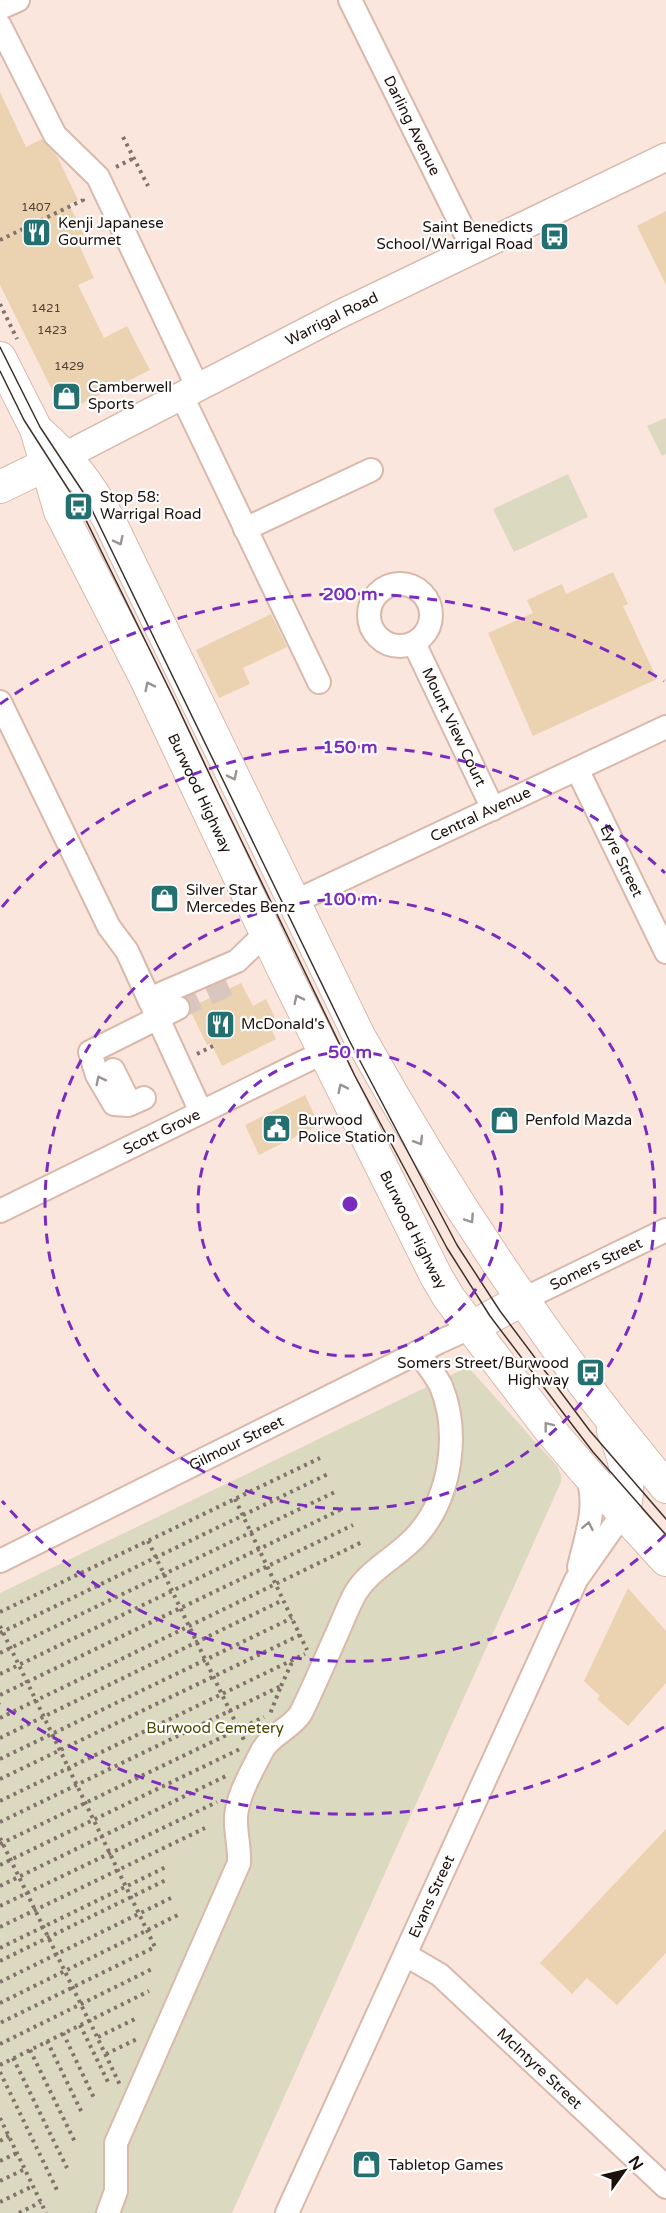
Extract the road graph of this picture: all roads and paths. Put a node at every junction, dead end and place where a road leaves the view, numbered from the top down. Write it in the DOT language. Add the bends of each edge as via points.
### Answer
graph roads {
  1 [pos="18,0"];
  2 [pos="350,0"];
  3 [pos="0,8"];
  4 [pos="0,26"];
  5 [pos="123,137"];
  6 [pos="666,157"];
  7 [pos="148,186"];
  8 [pos="79,190"];
  9 [pos="0,240"];
  10 [pos="474,251"];
  11 [pos="0,358"];
  12 [pos="190,392"];
  13 [pos="56,460"];
  14 [pos="371,470"];
  15 [pos="0,487"];
  16 [pos="245,529"];
  17 [pos="414,643"];
  18 [pos="319,682"];
  19 [pos="0,702"];
  20 [pos="666,727"];
  21 [pos="577,769"];
  22 [pos="493,809"];
  23 [pos="294,902"];
  24 [pos="262,925"];
  25 [pos="666,952"];
  26 [pos="282,967"];
  27 [pos="236,970"];
  28 [pos="162,1008"];
  29 [pos="359,1036"];
  30 [pos="213,1046"];
  31 [pos="204,1051"];
  32 [pos="324,1052"];
  33 [pos="137,1101"];
  34 [pos="201,1112"];
  35 [pos="0,1211"];
  36 [pos="666,1230"];
  37 [pos="524,1299"];
  38 [pos="472,1327"];
  39 [pos="418,1352"];
  40 [pos="602,1406"];
  41 [pos="320,1458"];
  42 [pos="585,1472"];
  43 [pos="328,1474"];
  44 [pos="666,1487"];
  45 [pos="337,1491"];
  46 [pos="235,1499"];
  47 [pos="344,1508"];
  48 [pos="623,1513"];
  49 [pos="242,1516"];
  50 [pos="353,1525"];
  51 [pos="251,1533"];
  52 [pos="148,1541"];
  53 [pos="362,1542"];
  54 [pos="258,1549"];
  55 [pos="156,1557"];
  56 [pos="666,1560"];
  57 [pos="0,1561"];
  58 [pos="267,1566"];
  59 [pos="164,1574"];
  60 [pos="576,1580"];
  61 [pos="276,1584"];
  62 [pos="172,1591"];
  63 [pos="283,1600"];
  64 [pos="180,1608"];
  65 [pos="0,1612"];
  66 [pos="292,1618"];
  67 [pos="0,1626"];
  68 [pos="189,1626"];
  69 [pos="1,1632"];
  70 [pos="300,1635"];
  71 [pos="197,1642"];
  72 [pos="10,1648"];
  73 [pos="308,1652"];
  74 [pos="0,1653"];
  75 [pos="293,1659"];
  76 [pos="205,1660"];
  77 [pos="19,1665"];
  78 [pos="0,1674"];
  79 [pos="319,1674"];
  80 [pos="213,1677"];
  81 [pos="27,1682"];
  82 [pos="281,1686"];
  83 [pos="221,1694"];
  84 [pos="0,1695"];
  85 [pos="36,1700"];
  86 [pos="230,1711"];
  87 [pos="44,1717"];
  88 [pos="0,1718"];
  89 [pos="238,1729"];
  90 [pos="52,1734"];
  91 [pos="0,1737"];
  92 [pos="60,1750"];
  93 [pos="0,1759"];
  94 [pos="255,1765"];
  95 [pos="68,1768"];
  96 [pos="0,1779"];
  97 [pos="76,1785"];
  98 [pos="245,1789"];
  99 [pos="0,1801"];
  100 [pos="85,1803"];
  101 [pos="93,1820"];
  102 [pos="0,1822"];
  103 [pos="205,1828"];
  104 [pos="101,1836"];
  105 [pos="1,1841"];
  106 [pos="110,1854"];
  107 [pos="10,1860"];
  108 [pos="0,1865"];
  109 [pos="168,1866"];
  110 [pos="118,1870"];
  111 [pos="19,1877"];
  112 [pos="166,1880"];
  113 [pos="0,1886"];
  114 [pos="125,1887"];
  115 [pos="27,1893"];
  116 [pos="130,1897"];
  117 [pos="173,1897"];
  118 [pos="0,1906"];
  119 [pos="35,1910"];
  120 [pos="139,1913"];
  121 [pos="180,1914"];
  122 [pos="0,1927"];
  123 [pos="43,1927"];
  124 [pos="147,1930"];
  125 [pos="48,1938"];
  126 [pos="0,1948"];
  127 [pos="56,1954"];
  128 [pos="406,1955"];
  129 [pos="0,1961"];
  130 [pos="154,1968"];
  131 [pos="64,1971"];
  132 [pos="0,1982"];
  133 [pos="72,1988"];
  134 [pos="149,1991"];
  135 [pos="0,2003"];
  136 [pos="81,2005"];
  137 [pos="135,2019"];
  138 [pos="89,2021"];
  139 [pos="0,2023"];
  140 [pos="80,2025"];
  141 [pos="63,2033"];
  142 [pos="98,2037"];
  143 [pos="137,2039"];
  144 [pos="47,2041"];
  145 [pos="0,2044"];
  146 [pos="30,2050"];
  147 [pos="106,2054"];
  148 [pos="13,2058"];
  149 [pos="0,2065"];
  150 [pos="0,2072"];
  151 [pos="109,2084"];
  152 [pos="120,2085"];
  153 [pos="94,2098"];
  154 [pos="82,2113"];
  155 [pos="0,2119"];
  156 [pos="9,2136"];
  157 [pos="0,2141"];
  158 [pos="75,2142"];
  159 [pos="17,2153"];
  160 [pos="0,2161"];
  161 [pos="67,2168"];
  162 [pos="25,2169"];
  163 [pos="0,2181"];
  164 [pos="33,2186"];
  165 [pos="666,2187"];
  166 [pos="57,2190"];
  167 [pos="0,2202"];
  168 [pos="41,2202"];
  169 [pos="19,2213"];
  170 [pos="46,2213"];
  171 [pos="108,2213"];
  172 [pos="287,2213"];
  1 -- 3 [label="street"];
  2 -- 10 [label="street, Darling Avenue"];
  4 -- 12 [label="street" via="55,135 98,177"];
  5 -- 7 [label="path"];
  6 -- 10 [label="main road, Warrigal Road"];
  8 -- 9 [label="path" via="83,200"];
  10 -- 12 [label="main road, Warrigal Road" via="338,315"];
  11 -- 13 [label="highway"];
  12 -- 13 [label="main road, Warrigal Road"];
  12 -- 16 [label="street"];
  13 -- 15 [label="highway, Warrigal Road"];
  13 -- 23 [label="highway, one-way" via="92,489 109,520"];
  24 -- 13 [label="highway, Burwood Highway, one-way" via="146,679 60,511 51,488"];
  14 -- 16 [label="street"];
  16 -- 18 [label="street"];
  17 -- 22 [label="street, Mount View Court"];
  19 -- 28 [label="street" via="109,927"];
  20 -- 21 [label="street, Central Avenue"];
  21 -- 22 [label="street, Central Avenue"];
  21 -- 25 [label="street, Eyre Street"];
  22 -- 23 [label="street, Central Avenue"];
  23 -- 24 [label="highway"];
  23 -- 29 [label="highway"];
  24 -- 26 [label="highway, Burwood Highway"];
  24 -- 27 [label="street"];
  26 -- 27 [label="street"];
  32 -- 26 [label="highway, Burwood Highway, one-way"];
  27 -- 28 [label="street"];
  33 -- 28 [label="street, one-way" via="108,1059"];
  28 -- 34 [label="street"];
  29 -- 32 [label="highway"];
  29 -- 37 [label="highway, one-way" via="437,1170"];
  30 -- 31 [label="path"];
  32 -- 34 [label="street, Scott Grove"];
  38 -- 32 [label="highway, Burwood Highway, one-way" via="449,1298 419,1245"];
  34 -- 35 [label="street, Scott Grove"];
  36 -- 37 [label="street, Somers Street"];
  37 -- 38 [label="highway"];
  37 -- 40 [label="highway"];
  38 -- 39 [label="street, Gilmour Street"];
  42 -- 38 [label="highway, Burwood Highway, one-way"];
  39 -- 57 [label="street, Gilmour Street"];
  39 -- 79 [label="street" via="441,1386 447,1405 448,1474 433,1514 419,1534 357,1592"];
  40 -- 44 [label="highway"];
  40 -- 48 [label="highway" via="617,1438 627,1475"];
  41 -- 46 [label="path"];
  42 -- 48 [label="highway, Burwood Highway"];
  60 -- 42 [label="street, Evans Street, one-way" via="593,1500"];
  43 -- 49 [label="path"];
  45 -- 51 [label="path"];
  46 -- 49 [label="path"];
  46 -- 52 [label="path"];
  47 -- 54 [label="path"];
  48 -- 56 [label="highway, Burwood Highway"];
  48 -- 60 [label="street, Evans Street"];
  49 -- 51 [label="path"];
  49 -- 55 [label="path"];
  50 -- 58 [label="path"];
  51 -- 54 [label="path"];
  51 -- 59 [label="path"];
  52 -- 55 [label="path"];
  52 -- 65 [label="path"];
  53 -- 61 [label="path"];
  54 -- 58 [label="path"];
  54 -- 62 [label="path"];
  55 -- 59 [label="path"];
  55 -- 69 [label="path"];
  58 -- 61 [label="path"];
  58 -- 64 [label="path"];
  59 -- 62 [label="path"];
  59 -- 72 [label="path"];
  60 -- 128 [label="street, Evans Street"];
  61 -- 63 [label="path"];
  61 -- 68 [label="path"];
  62 -- 64 [label="path"];
  62 -- 77 [label="path"];
  63 -- 66 [label="path"];
  63 -- 71 [label="path"];
  64 -- 68 [label="path"];
  64 -- 81 [label="path"];
  66 -- 70 [label="path"];
  66 -- 76 [label="path"];
  67 -- 69 [label="path"];
  68 -- 71 [label="path"];
  68 -- 85 [label="path"];
  69 -- 72 [label="path"];
  70 -- 73 [label="path"];
  70 -- 80 [label="path"];
  71 -- 76 [label="path"];
  71 -- 87 [label="path"];
  72 -- 74 [label="path"];
  72 -- 77 [label="path"];
  73 -- 75 [label="path"];
  73 -- 79 [label="path"];
  75 -- 82 [label="path"];
  75 -- 83 [label="path"];
  76 -- 80 [label="path"];
  76 -- 90 [label="path"];
  77 -- 78 [label="path"];
  77 -- 81 [label="path"];
  79 -- 94 [label="street" via="297,1720 266,1743"];
  80 -- 83 [label="path"];
  80 -- 92 [label="path"];
  81 -- 84 [label="path"];
  81 -- 85 [label="path"];
  82 -- 86 [label="path"];
  82 -- 89 [label="path" via="269,1716"];
  83 -- 86 [label="path"];
  83 -- 95 [label="path"];
  85 -- 87 [label="path"];
  85 -- 88 [label="path"];
  86 -- 89 [label="path"];
  86 -- 97 [label="path"];
  87 -- 90 [label="path"];
  87 -- 91 [label="path"];
  89 -- 100 [label="path"];
  89 -- 101 [label="path" via="246,1745"];
  90 -- 92 [label="path"];
  90 -- 93 [label="path"];
  92 -- 95 [label="path"];
  92 -- 96 [label="path"];
  94 -- 98 [label="street"];
  94 -- 104 [label="path"];
  95 -- 97 [label="path"];
  95 -- 99 [label="path"];
  97 -- 100 [label="path"];
  97 -- 102 [label="path"];
  98 -- 106 [label="path"];
  98 -- 171 [label="street" via="236,1815 239,1863 120,2132 114,2152 116,2191"];
  100 -- 101 [label="path"];
  100 -- 105 [label="path"];
  101 -- 104 [label="path"];
  101 -- 107 [label="path"];
  103 -- 110 [label="path"];
  104 -- 106 [label="path"];
  104 -- 111 [label="path"];
  105 -- 107 [label="path"];
  106 -- 110 [label="path"];
  106 -- 115 [label="path"];
  107 -- 108 [label="path"];
  107 -- 111 [label="path"];
  109 -- 114 [label="path"];
  110 -- 114 [label="path"];
  110 -- 119 [label="path"];
  111 -- 113 [label="path"];
  111 -- 115 [label="path"];
  112 -- 116 [label="path"];
  114 -- 116 [label="path"];
  114 -- 123 [label="path"];
  115 -- 118 [label="path"];
  115 -- 119 [label="path"];
  116 -- 120 [label="path"];
  116 -- 125 [label="path"];
  117 -- 120 [label="path"];
  119 -- 122 [label="path"];
  119 -- 123 [label="path"];
  120 -- 124 [label="path"];
  120 -- 127 [label="path"];
  121 -- 124 [label="path"];
  123 -- 125 [label="path"];
  123 -- 126 [label="path"];
  124 -- 131 [label="path"];
  124 -- 133 [label="path" via="155,1947"];
  125 -- 127 [label="path"];
  125 -- 129 [label="path"];
  127 -- 131 [label="path"];
  127 -- 132 [label="path"];
  128 -- 165 [label="street, McIntyre Street" via="440,1975"];
  128 -- 172 [label="street, Evans Street"];
  130 -- 136 [label="path"];
  131 -- 133 [label="path"];
  131 -- 135 [label="path"];
  133 -- 136 [label="path"];
  133 -- 139 [label="path"];
  134 -- 138 [label="path"];
  136 -- 138 [label="path"];
  136 -- 145 [label="path"];
  137 -- 142 [label="path"];
  138 -- 140 [label="path"];
  138 -- 142 [label="path"];
  140 -- 141 [label="path"];
  140 -- 151 [label="path"];
  141 -- 144 [label="path"];
  141 -- 153 [label="path"];
  142 -- 147 [label="path"];
  143 -- 147 [label="path"];
  144 -- 146 [label="path"];
  144 -- 154 [label="path"];
  146 -- 148 [label="path"];
  146 -- 158 [label="path"];
  147 -- 152 [label="path"];
  148 -- 149 [label="path"];
  148 -- 161 [label="path"];
  150 -- 166 [label="path"];
  155 -- 156 [label="path"];
  156 -- 157 [label="path"];
  156 -- 159 [label="path"];
  159 -- 160 [label="path"];
  159 -- 162 [label="path"];
  162 -- 163 [label="path"];
  162 -- 164 [label="path"];
  164 -- 167 [label="path"];
  164 -- 168 [label="path"];
  168 -- 169 [label="path"];
  168 -- 170 [label="path"];
}
